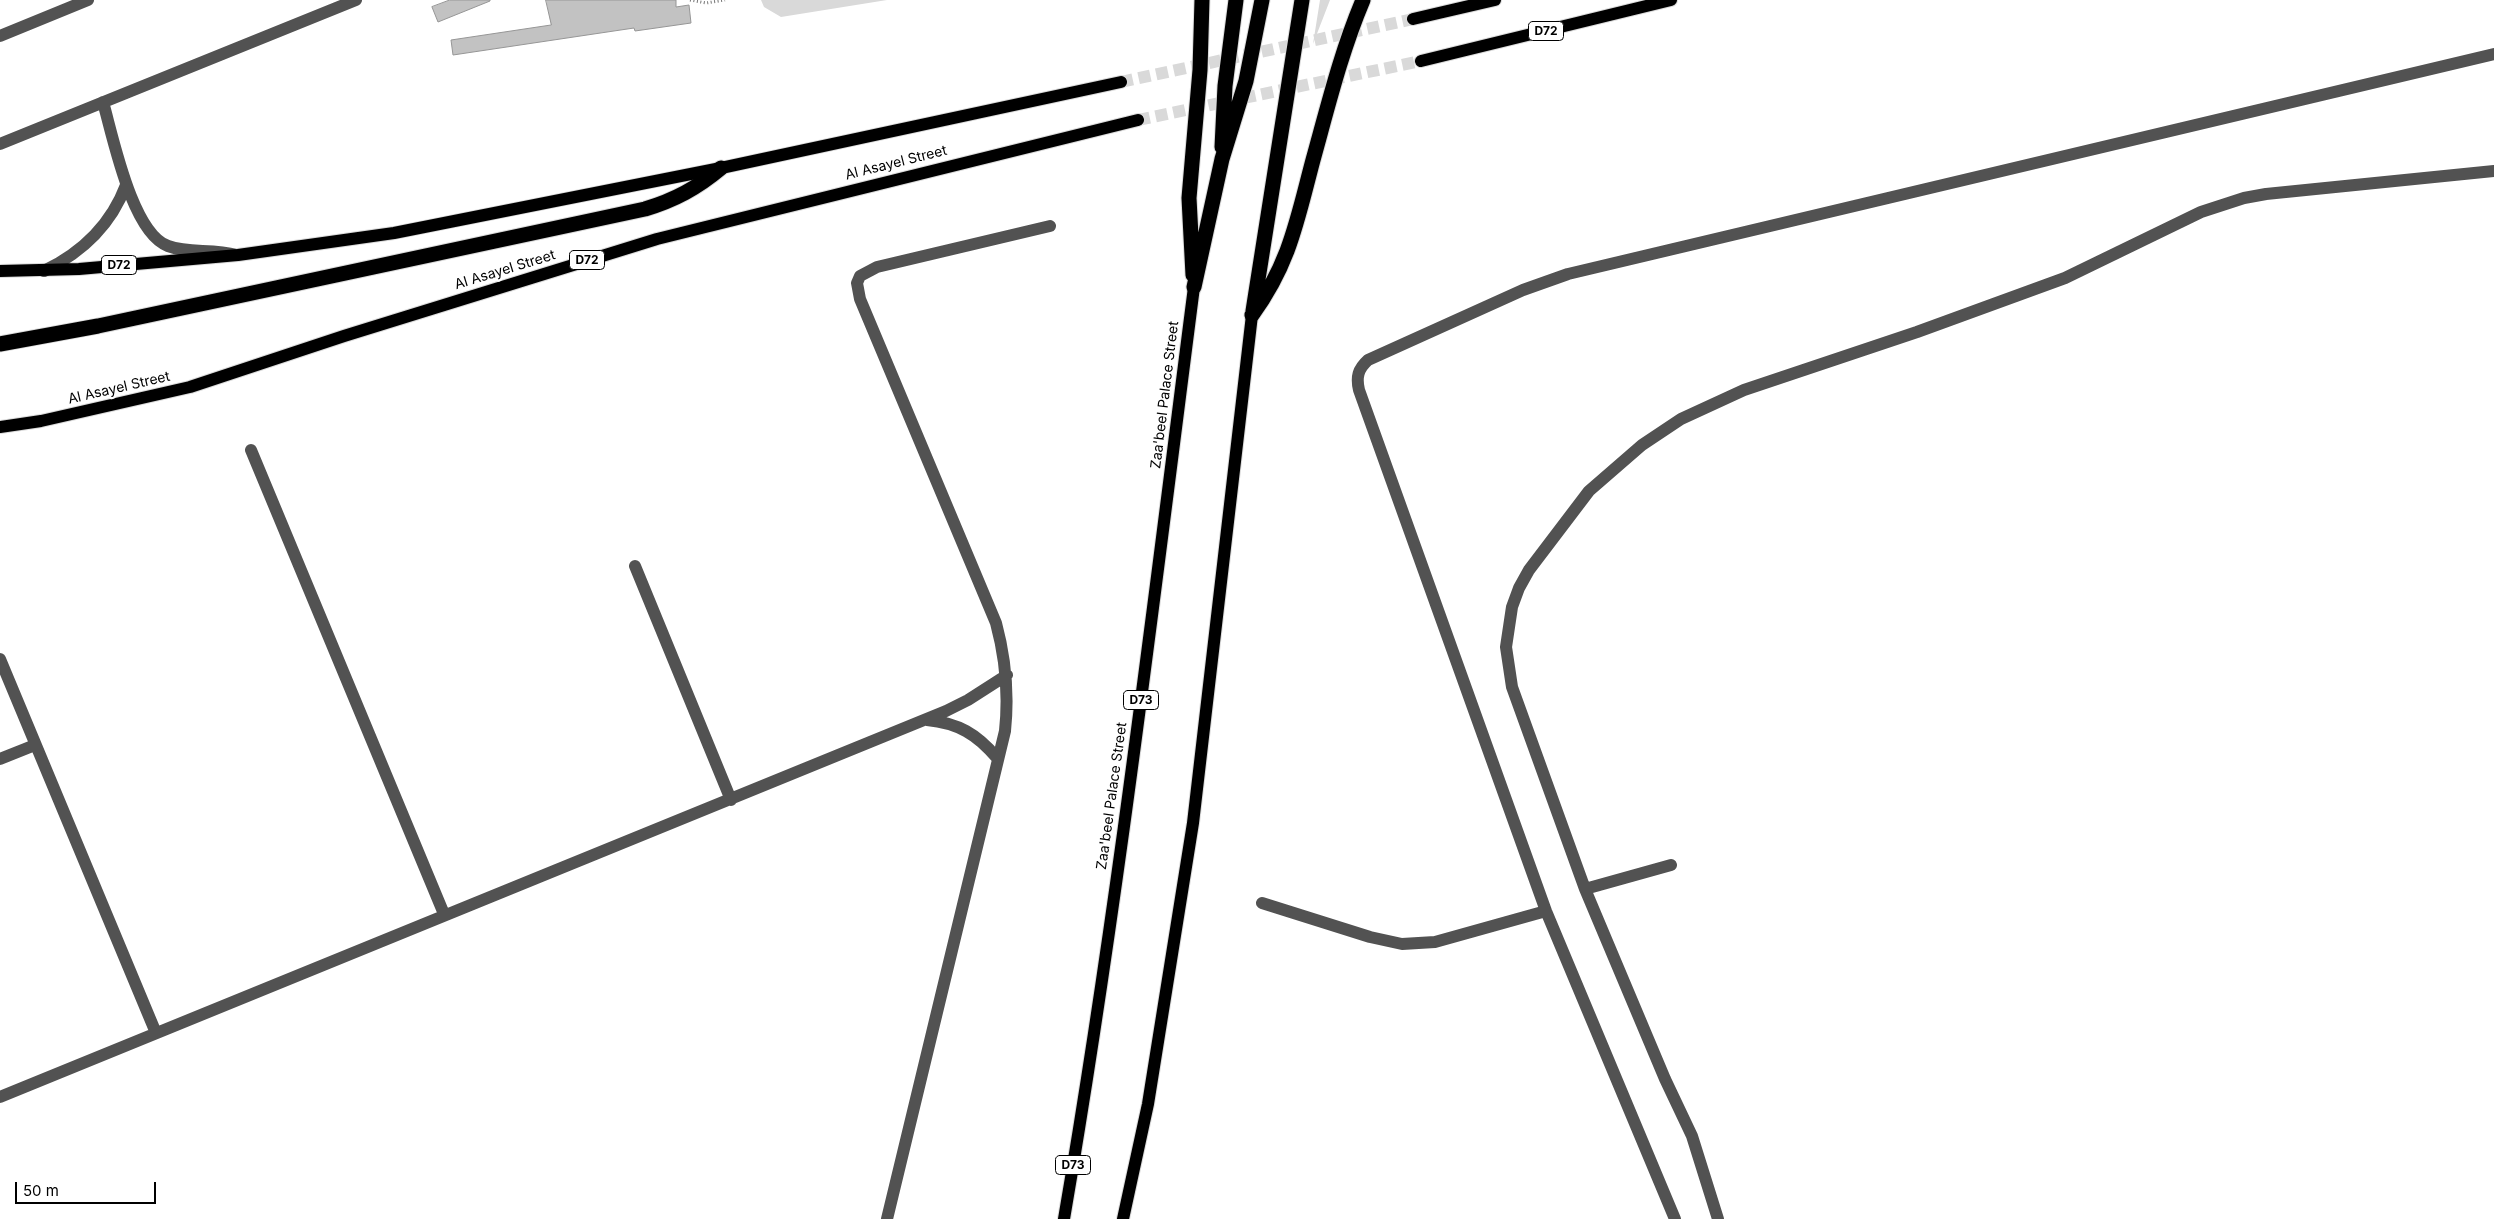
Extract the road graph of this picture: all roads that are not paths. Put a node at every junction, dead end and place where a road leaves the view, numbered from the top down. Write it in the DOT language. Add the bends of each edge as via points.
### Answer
graph roads {
  1 [pos="88,0"];
  2 [pos="356,0"];
  3 [pos="1202,0"];
  4 [pos="1236,0"];
  5 [pos="1262,0"];
  6 [pos="1302,0"];
  7 [pos="1363,0"];
  8 [pos="1495,0"];
  9 [pos="1671,0"];
  10 [pos="1413,19"];
  11 [pos="0,36"];
  12 [pos="2494,54"];
  13 [pos="1421,61"];
  14 [pos="1120,82"];
  15 [pos="103,102"];
  16 [pos="1138,120"];
  17 [pos="0,144"];
  18 [pos="1222,159"];
  19 [pos="722,168"];
  20 [pos="2494,172"];
  21 [pos="126,185"];
  22 [pos="1050,226"];
  23 [pos="238,255"];
  24 [pos="0,271"];
  25 [pos="43,272"];
  26 [pos="1194,287"];
  27 [pos="1252,315"];
  28 [pos="0,344"];
  29 [pos="0,427"];
  30 [pos="250,450"];
  31 [pos="635,566"];
  32 [pos="0,659"];
  33 [pos="1007,675"];
  34 [pos="925,719"];
  35 [pos="35,745"];
  36 [pos="997,758"];
  37 [pos="0,759"];
  38 [pos="731,800"];
  39 [pos="1670,865"];
  40 [pos="1585,889"];
  41 [pos="1262,904"];
  42 [pos="1546,911"];
  43 [pos="444,914"];
  44 [pos="156,1033"];
  45 [pos="1,1096"];
  46 [pos="887,1219"];
  47 [pos="1064,1219"];
  48 [pos="1124,1219"];
  49 [pos="1675,1219"];
  50 [pos="1718,1219"];
  1 -- 11 [label="street"];
  2 -- 15 [label="street"];
  3 -- 26 [label="highway" via="1200,70 1189,198"];
  4 -- 18 [label="highway" via="1222,110"];
  5 -- 18 [label="highway" via="1246,81"];
  6 -- 27 [label="highway"];
  7 -- 27 [label="highway" via="1339,63 1287,256"];
  8 -- 10 [label="main road"];
  9 -- 13 [label="main road, D72"];
  12 -- 42 [label="street" via="1568,274 1523,290 1368,360 1358,373 1359,390"];
  14 -- 19 [label="main road, D72"];
  15 -- 17 [label="street"];
  15 -- 21 [label="street"];
  16 -- 29 [label="main road, Al Asayel Street / D72" via="657,238 190,386 41,421"];
  18 -- 26 [label="highway"];
  19 -- 23 [label="main road, D72" via="441,224"];
  19 -- 28 [label="highway" via="700,186 674,200 645,209"];
  20 -- 40 [label="street" via="2266,194 2222,204 2049,284 1723,399 1661,431 1624,459 1574,509 1529,570 1512,607 1506,647 1512,687"];
  21 -- 23 [label="street" via="143,221 160,241 179,248"];
  21 -- 25 [label="street" via="118,204 94,237 79,251"];
  22 -- 33 [label="street" via="877,267 860,276 857,283 860,300 985,595 998,630"];
  23 -- 25 [label="main road, D72"];
  24 -- 25 [label="main road, D72"];
  26 -- 47 [label="main road, Zaa'beel Palace Street / D73" via="1128,796 1083,1112"];
  27 -- 48 [label="main road" via="1192,823 1148,1104"];
  30 -- 43 [label="street"];
  31 -- 38 [label="street"];
  32 -- 35 [label="street"];
  33 -- 34 [label="street" via="968,700"];
  33 -- 36 [label="street" via="1006,722"];
  34 -- 36 [label="street" via="966,729 983,741"];
  34 -- 38 [label="street"];
  35 -- 37 [label="street"];
  35 -- 44 [label="street"];
  36 -- 46 [label="street"];
  38 -- 43 [label="street"];
  39 -- 40 [label="street"];
  40 -- 50 [label="street" via="1665,1079 1687,1122"];
  41 -- 42 [label="street" via="1402,944 1435,942"];
  42 -- 49 [label="street"];
  43 -- 44 [label="street"];
  44 -- 45 [label="street"];
}
